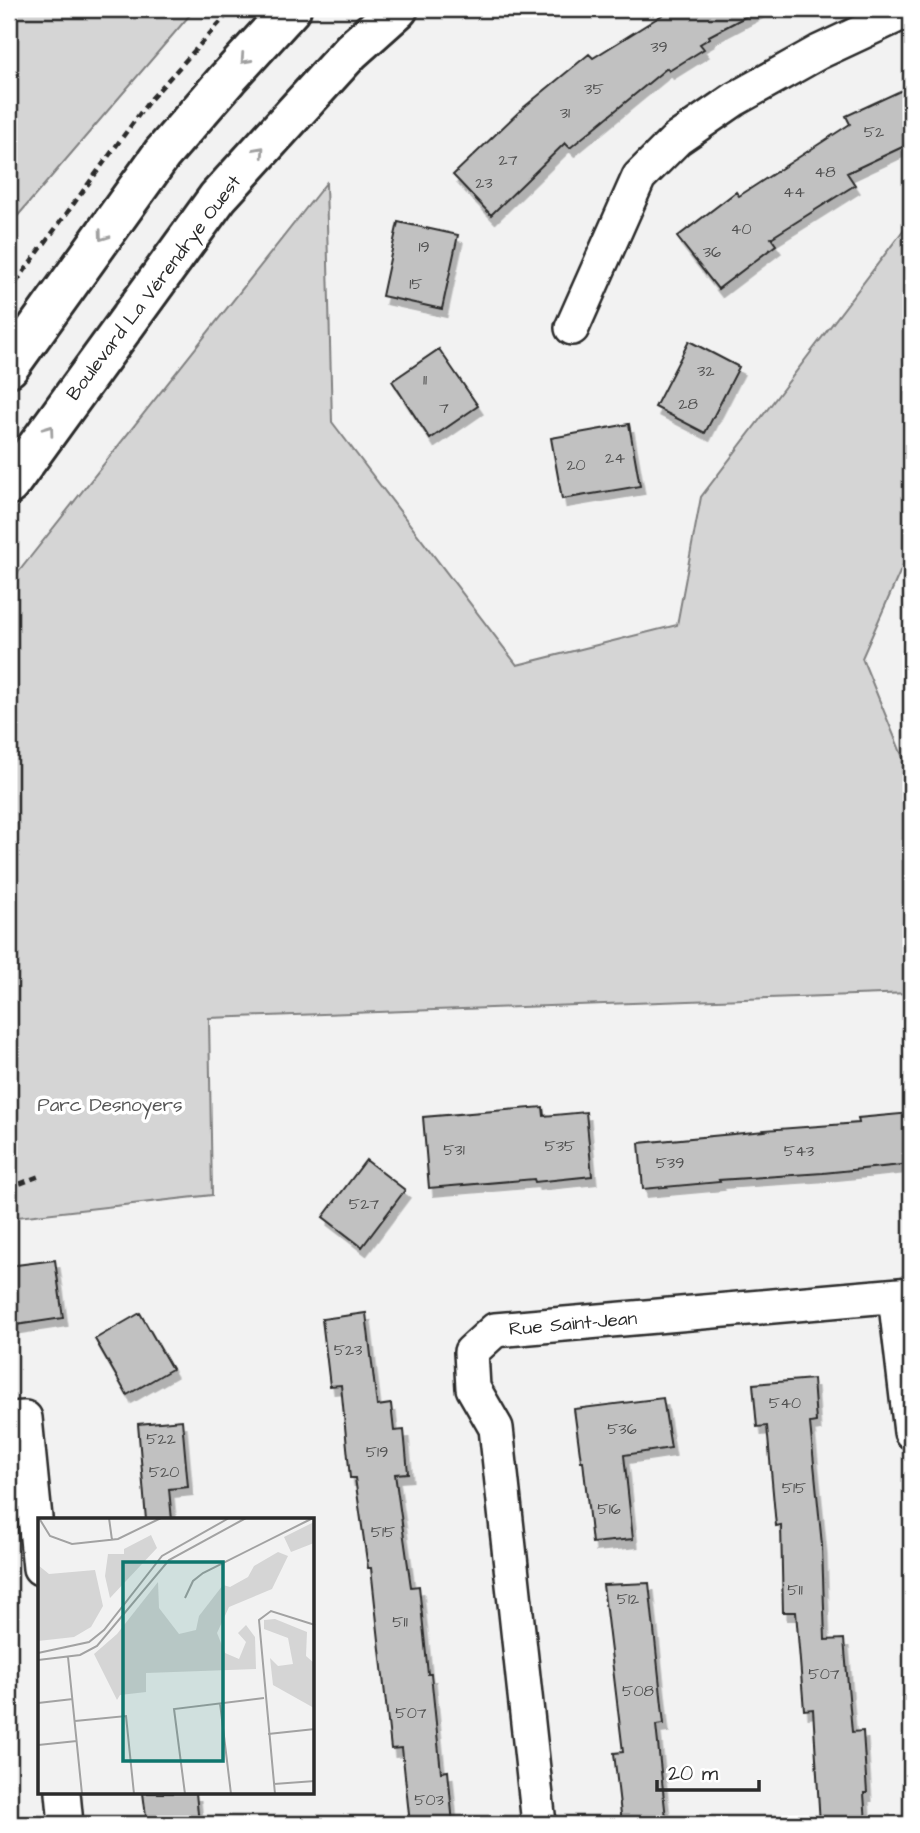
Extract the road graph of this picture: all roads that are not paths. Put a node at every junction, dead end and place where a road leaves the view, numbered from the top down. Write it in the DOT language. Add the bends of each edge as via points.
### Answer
graph roads {
  1 [pos="291,9"];
  2 [pos="398,9"];
  3 [pos="911,9"];
  4 [pos="572,328"];
  5 [pos="9,367"];
  6 [pos="9,485"];
  7 [pos="903,1295"];
  8 [pos="9,1419"];
  9 [pos="911,1432"];
  10 [pos="38,1548"];
  11 [pos="63,1794"];
  12 [pos="66,1824"];
  13 [pos="539,1824"];
  1 -- 5 [label="main road, one-way" via="163,154"];
  6 -- 2 [label="main road, Boulevard La Vérendrye Ouest, one-way" via="218,197 351,51"];
  3 -- 4 [label="street" via="818,52 677,139 639,177"];
  7 -- 9 [label="street"];
  7 -- 13 [label="street, Rue Saint-Jean" via="495,1330 471,1352 473,1388 496,1427"];
  8 -- 10 [label="street" via="25,1418"];
  11 -- 12 [label="street"];
}
